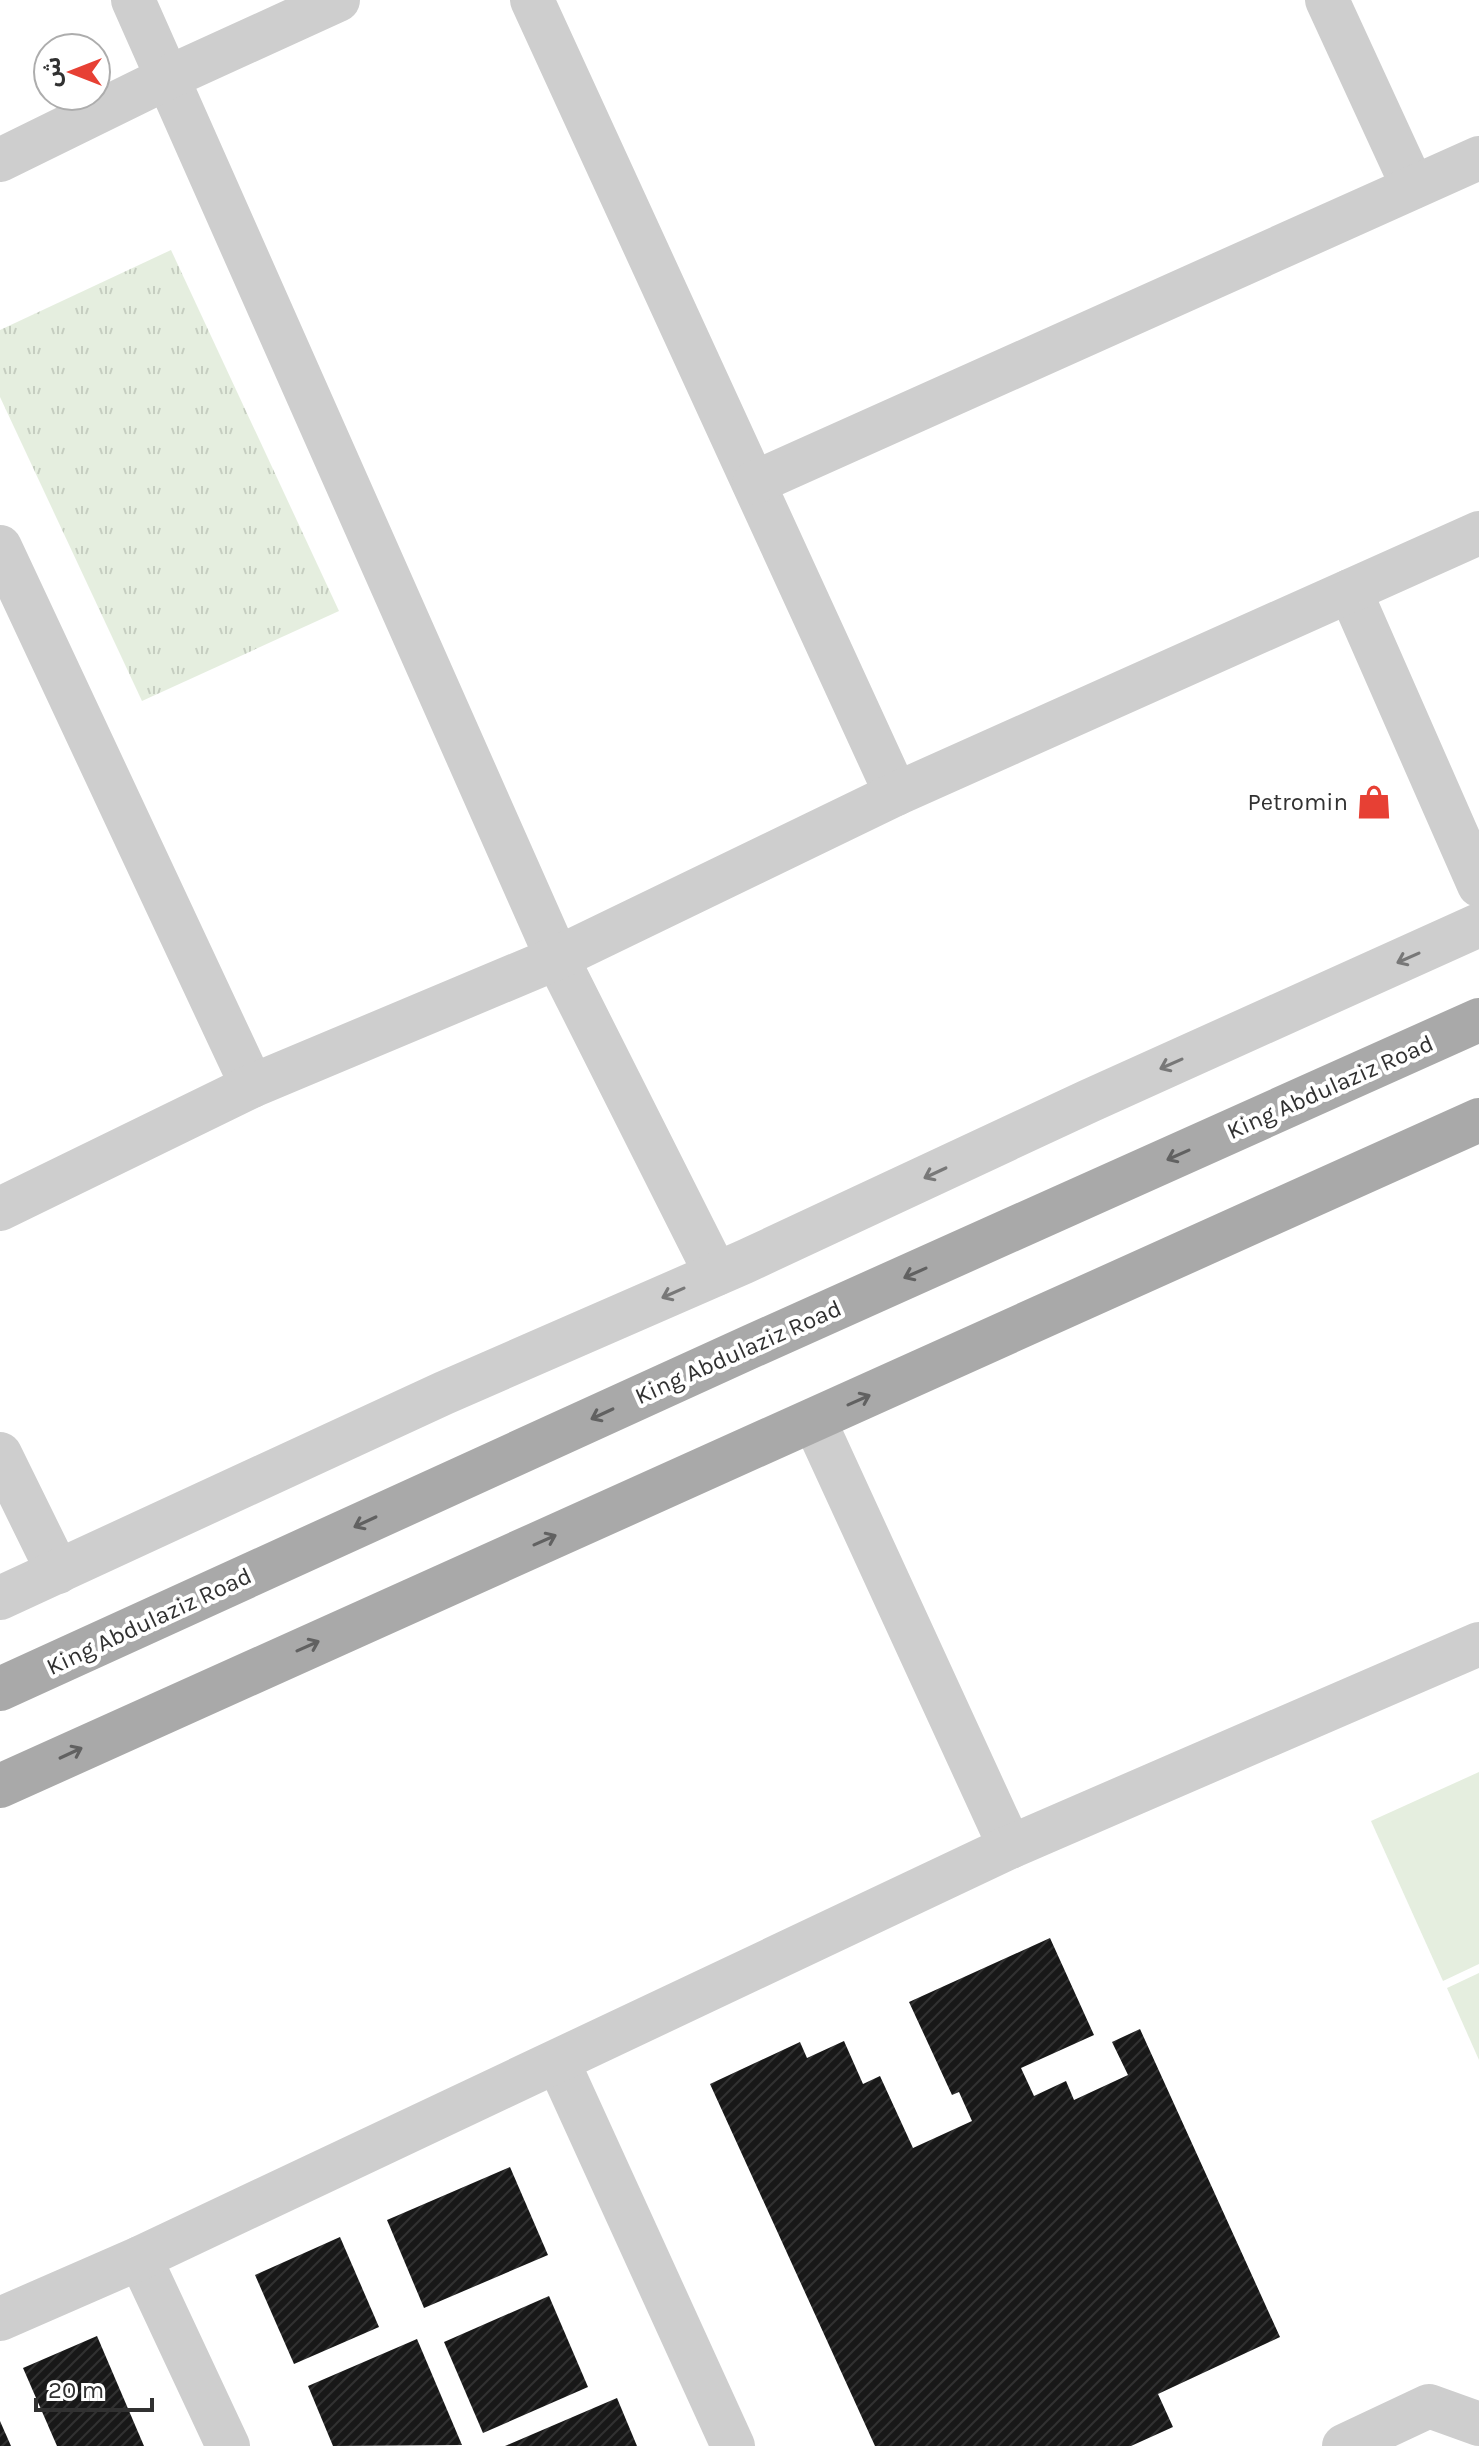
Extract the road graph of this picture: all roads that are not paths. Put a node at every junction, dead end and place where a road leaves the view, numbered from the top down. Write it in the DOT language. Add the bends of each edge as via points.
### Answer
graph roads {
  1 [pos="133,0"];
  2 [pos="338,0"];
  3 [pos="532,0"];
  4 [pos="1327,0"];
  5 [pos="167,78"];
  6 [pos="1479,158"];
  7 [pos="0,160"];
  8 [pos="1413,187"];
  9 [pos="754,483"];
  10 [pos="1479,533"];
  11 [pos="0,547"];
  12 [pos="1350,591"];
  13 [pos="896,794"];
  14 [pos="1479,885"];
  15 [pos="1479,925"];
  16 [pos="557,958"];
  17 [pos="1479,1020"];
  18 [pos="252,1086"];
  19 [pos="1479,1120"];
  20 [pos="0,1209"];
  21 [pos="716,1274"];
  22 [pos="814,1420"];
  23 [pos="0,1454"];
  24 [pos="58,1572"];
  25 [pos="0,1598"];
  26 [pos="1479,1644"];
  27 [pos="0,1689"];
  28 [pos="0,1786"];
  29 [pos="1010,1847"];
  30 [pos="558,2062"];
  31 [pos="140,2258"];
  32 [pos="0,2319"];
  33 [pos="1479,2424"];
  34 [pos="228,2446"];
  35 [pos="733,2446"];
  36 [pos="1344,2446"];
  1 -- 5 [label="street"];
  2 -- 5 [label="street"];
  3 -- 9 [label="street"];
  4 -- 8 [label="street"];
  5 -- 7 [label="street"];
  5 -- 16 [label="street"];
  6 -- 8 [label="street"];
  8 -- 9 [label="street"];
  9 -- 13 [label="street"];
  10 -- 12 [label="street"];
  11 -- 18 [label="street"];
  12 -- 13 [label="street"];
  12 -- 14 [label="street"];
  13 -- 16 [label="street"];
  15 -- 21 [label="street, one-way"];
  16 -- 18 [label="street"];
  16 -- 21 [label="street"];
  17 -- 27 [label="main road, King Abdulaziz Road, one-way"];
  18 -- 20 [label="street"];
  22 -- 19 [label="main road, one-way"];
  21 -- 24 [label="street, one-way"];
  28 -- 22 [label="main road, one-way"];
  22 -- 29 [label="street"];
  23 -- 24 [label="street"];
  24 -- 25 [label="street"];
  26 -- 29 [label="street"];
  29 -- 30 [label="street"];
  30 -- 31 [label="street"];
  30 -- 35 [label="street"];
  31 -- 32 [label="street"];
  31 -- 34 [label="street"];
  33 -- 36 [label="street" via="1429,2406"];
}
